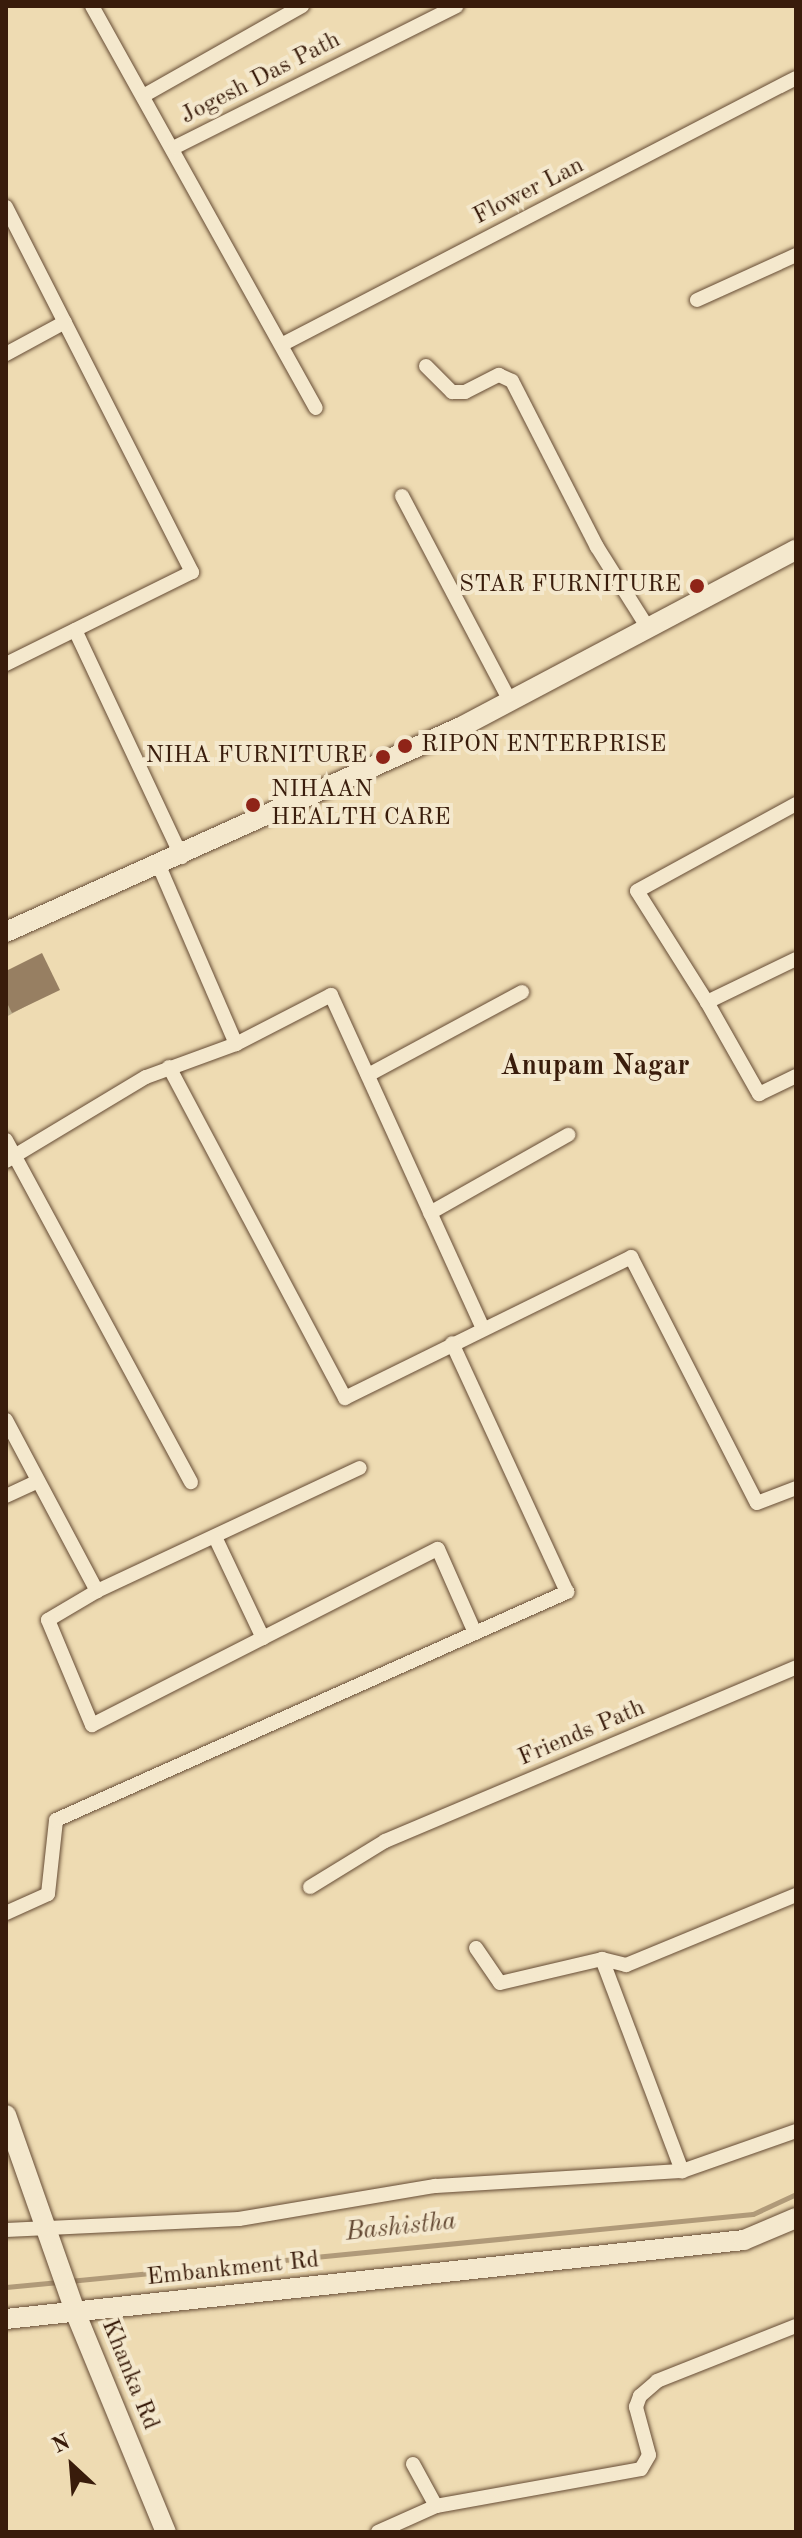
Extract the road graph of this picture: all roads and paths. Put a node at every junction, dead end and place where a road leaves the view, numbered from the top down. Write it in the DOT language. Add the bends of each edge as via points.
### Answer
graph roads {
  1 [pos="92,6"];
  2 [pos="302,6"];
  3 [pos="456,6"];
  4 [pos="796,78"];
  5 [pos="143,96"];
  6 [pos="173,148"];
  7 [pos="6,207"];
  8 [pos="796,255"];
  9 [pos="697,300"];
  10 [pos="65,322"];
  11 [pos="283,344"];
  12 [pos="6,354"];
  13 [pos="426,366"];
  14 [pos="316,408"];
  15 [pos="402,496"];
  16 [pos="796,550"];
  17 [pos="648,628"];
  18 [pos="75,630"];
  19 [pos="6,664"];
  20 [pos="510,701"];
  21 [pos="796,804"];
  22 [pos="182,857"];
  23 [pos="159,866"];
  24 [pos="6,932"];
  25 [pos="796,959"];
  26 [pos="522,992"];
  27 [pos="707,1002"];
  28 [pos="236,1044"];
  29 [pos="169,1067"];
  30 [pos="368,1075"];
  31 [pos="796,1076"];
  32 [pos="568,1135"];
  33 [pos="6,1140"];
  34 [pos="10,1160"];
  35 [pos="430,1213"];
  36 [pos="482,1327"];
  37 [pos="452,1343"];
  38 [pos="6,1420"];
  39 [pos="360,1468"];
  40 [pos="36,1482"];
  41 [pos="191,1482"];
  42 [pos="796,1488"];
  43 [pos="6,1496"];
  44 [pos="215,1537"];
  45 [pos="97,1591"];
  46 [pos="475,1633"];
  47 [pos="263,1638"];
  48 [pos="796,1667"];
  49 [pos="310,1887"];
  50 [pos="796,1895"];
  51 [pos="6,1913"];
  52 [pos="476,1948"];
  53 [pos="602,1959"];
  54 [pos="6,2115"];
  55 [pos="796,2131"];
  56 [pos="682,2171"];
  57 [pos="796,2218"];
  58 [pos="6,2230"];
  59 [pos="48,2231"];
  60 [pos="74,2309"];
  61 [pos="6,2319"];
  62 [pos="796,2326"];
  63 [pos="413,2464"];
  64 [pos="436,2506"];
  65 [pos="166,2532"];
  66 [pos="378,2532"];
  1 -- 5 [label="street"];
  2 -- 5 [label="street"];
  3 -- 6 [label="street, Jogesh Das Path"];
  4 -- 11 [label="street, Flower Lan"];
  5 -- 6 [label="street"];
  6 -- 11 [label="street"];
  7 -- 10 [label="street"];
  8 -- 9 [label="street"];
  10 -- 12 [label="street"];
  10 -- 18 [label="street" via="192,572"];
  11 -- 14 [label="street"];
  13 -- 17 [label="street" via="452,392 465,392 499,375 512,381 597,547"];
  15 -- 20 [label="street"];
  16 -- 17 [label="street"];
  17 -- 20 [label="street"];
  18 -- 19 [label="street"];
  18 -- 22 [label="street"];
  20 -- 22 [label="street"];
  21 -- 27 [label="street" via="637,891"];
  22 -- 23 [label="street"];
  23 -- 24 [label="street"];
  23 -- 28 [label="street"];
  25 -- 27 [label="street"];
  26 -- 30 [label="street"];
  27 -- 31 [label="street" via="759,1094"];
  28 -- 29 [label="street"];
  28 -- 30 [label="street" via="331,995"];
  29 -- 34 [label="street"];
  29 -- 37 [label="street" via="345,1398"];
  30 -- 35 [label="street"];
  32 -- 35 [label="street"];
  33 -- 34 [label="street"];
  34 -- 41 [label="street"];
  35 -- 36 [label="street"];
  36 -- 37 [label="street"];
  36 -- 42 [label="street" via="631,1257 757,1503"];
  37 -- 46 [label="street" via="567,1592"];
  38 -- 40 [label="street"];
  39 -- 44 [label="street"];
  40 -- 43 [label="street"];
  40 -- 45 [label="street"];
  44 -- 45 [label="street"];
  44 -- 47 [label="street"];
  45 -- 47 [label="street" via="48,1620 92,1725"];
  46 -- 47 [label="street" via="438,1549"];
  46 -- 51 [label="street" via="56,1820 48,1894"];
  48 -- 49 [label="street, Friends Path" via="385,1841"];
  50 -- 53 [label="street" via="626,1965"];
  52 -- 53 [label="street" via="500,1983"];
  53 -- 56 [label="street"];
  54 -- 59 [label="street, Khanka Rd"];
  55 -- 56 [label="street"];
  56 -- 59 [label="street" via="435,2186 239,2219"];
  57 -- 60 [label="street, Embankment Rd" via="744,2240"];
  58 -- 59 [label="street"];
  59 -- 60 [label="street, Khanka Rd"];
  60 -- 61 [label="street, Embankment Rd"];
  60 -- 65 [label="street, Khanka Rd"];
  62 -- 64 [label="street" via="657,2381 640,2396 636,2407 649,2455 630,2475 522,2487"];
  63 -- 64 [label="street"];
  64 -- 66 [label="street"];
}
